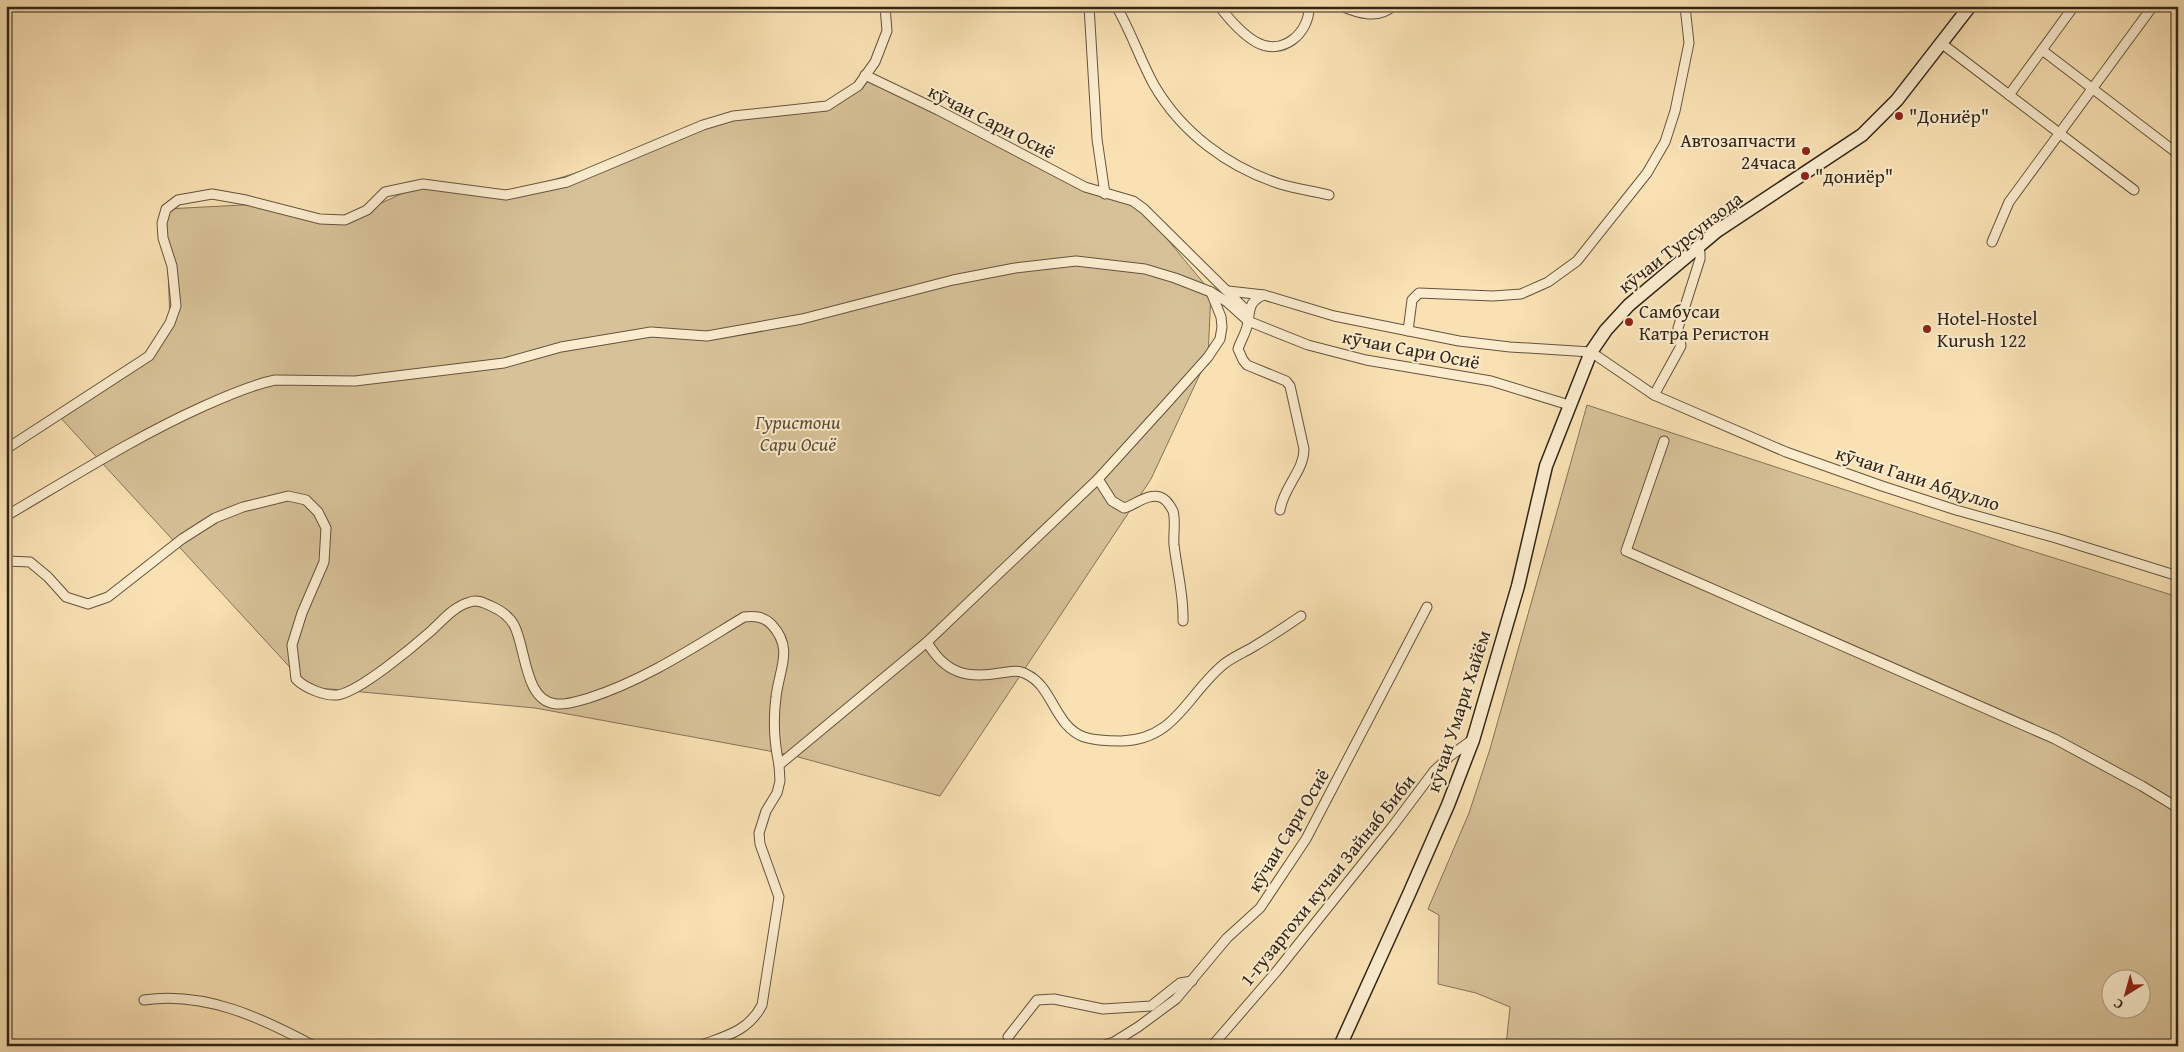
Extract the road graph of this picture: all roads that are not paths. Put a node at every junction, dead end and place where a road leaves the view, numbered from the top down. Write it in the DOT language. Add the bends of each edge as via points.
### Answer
graph roads {
  1 [pos="885,6"];
  2 [pos="1089,6"];
  3 [pos="1116,6"];
  4 [pos="1219,6"];
  5 [pos="1309,6"];
  6 [pos="1341,6"];
  7 [pos="1392,6"];
  8 [pos="1685,6"];
  9 [pos="1970,6"];
  10 [pos="2074,6"];
  11 [pos="2153,6"];
  12 [pos="1941,43"];
  13 [pos="2042,50"];
  14 [pos="865,76"];
  15 [pos="2092,88"];
  16 [pos="2009,95"];
  17 [pos="2059,134"];
  18 [pos="2178,154"];
  19 [pos="2134,190"];
  20 [pos="1105,194"];
  21 [pos="1329,195"];
  22 [pos="1992,242"];
  23 [pos="1698,248"];
  24 [pos="1228,291"];
  25 [pos="1211,292"];
  26 [pos="1264,295"];
  27 [pos="1248,317"];
  28 [pos="1408,331"];
  29 [pos="1591,352"];
  30 [pos="1654,395"];
  31 [pos="1569,405"];
  32 [pos="1664,440"];
  33 [pos="6,449"];
  34 [pos="1098,479"];
  35 [pos="1280,510"];
  36 [pos="6,516"];
  37 [pos="6,561"];
  38 [pos="2178,576"];
  39 [pos="1427,607"];
  40 [pos="1301,616"];
  41 [pos="1183,621"];
  42 [pos="927,642"];
  43 [pos="1473,740"];
  44 [pos="779,765"];
  45 [pos="2178,808"];
  46 [pos="1192,981"];
  47 [pos="144,1000"];
  48 [pos="1008,1037"];
  49 [pos="314,1046"];
  50 [pos="699,1046"];
  51 [pos="1102,1046"];
  52 [pos="1212,1046"];
  53 [pos="1340,1046"];
  1 -- 14 [label="street" via="887,31 875,62"];
  2 -- 20 [label="street" via="1097,140"];
  3 -- 21 [label="street" via="1173,115 1211,150 1280,184"];
  4 -- 5 [label="street" via="1239,29 1265,46 1281,46 1298,37 1307,23"];
  6 -- 7 [label="street" via="1360,15 1374,14"];
  8 -- 28 [label="street" via="1689,43 1665,142 1646,173 1578,261 1548,282 1521,294 1493,296 1419,292 1412,300"];
  9 -- 12 [label="main road, кӯчаи Турсунзода"];
  10 -- 13 [label="street"];
  11 -- 15 [label="street"];
  12 -- 16 [label="street"];
  12 -- 23 [label="main road, кӯчаи Турсунзода" via="1897,100 1862,135 1717,231"];
  13 -- 15 [label="street"];
  13 -- 16 [label="street"];
  14 -- 20 [label="street, кӯчаи Сари Осиё" via="938,110 1085,187"];
  14 -- 33 [label="street" via="858,86 827,106 733,116 703,125 567,182 506,196 423,184 385,192 367,210 344,220 320,219 212,194 178,200 166,209 162,222 163,238 172,266 176,306 160,341 149,356"];
  15 -- 17 [label="street"];
  15 -- 18 [label="street"];
  16 -- 17 [label="street"];
  17 -- 19 [label="street"];
  17 -- 22 [label="street" via="2009,202"];
  20 -- 24 [label="street, кӯчаи Сари Осиё" via="1133,201 1144,208"];
  23 -- 29 [label="main road, кӯчаи Турсунзода" via="1629,305"];
  23 -- 30 [label="street" via="1700,259 1678,328 1681,346"];
  24 -- 26 [label="street"];
  24 -- 27 [label="street, кӯчаи Сари Осиё"];
  25 -- 27 [label="street"];
  25 -- 34 [label="street" via="1221,316 1220,339 1208,358"];
  25 -- 36 [label="street" via="1145,269 1076,261 953,280 802,319 707,336 651,332 561,347 504,363 355,381 263,382 158,427"];
  26 -- 27 [label="street" via="1253,302"];
  26 -- 28 [label="street" via="1334,316"];
  27 -- 31 [label="street, кӯчаи Сари Осиё" via="1308,345 1366,360 1491,381"];
  27 -- 35 [label="street" via="1238,349 1240,355 1247,365 1286,381 1290,386 1304,449 1301,464 1282,497"];
  28 -- 29 [label="street" via="1510,347"];
  29 -- 30 [label="street, кӯчаи Гани Абдулло"];
  29 -- 31 [label="main road, кӯчаи Турсунзода"];
  30 -- 38 [label="street, кӯчаи Гани Абдулло" via="1744,435 1882,486"];
  31 -- 43 [label="main road, кӯчаи Умари Хайём" via="1546,466 1518,586"];
  32 -- 45 [label="street" via="1626,551 2055,739"];
  34 -- 41 [label="street" via="1112,501 1124,508 1159,496 1173,511 1175,553 1184,600"];
  34 -- 42 [label="street"];
  37 -- 44 [label="street" via="30,562 66,597 88,604 108,597 182,539 215,518 288,496 306,500 318,512 326,528 324,562 292,645 296,679 306,688 337,695 359,686 415,645 455,610 471,601 479,601 506,615 518,634 533,686 540,697 555,704 576,702 637,680 744,617 756,616 769,622 784,644 774,725"];
  39 -- 46 [label="street, кӯчаи Сари Осиё" via="1306,839 1260,908 1227,938"];
  40 -- 42 [label="street" via="1222,666 1167,726 1149,737 1133,741 1083,737 1062,720 1042,687 1026,673 968,675 945,665"];
  42 -- 44 [label="street"];
  43 -- 52 [label="street, 1-гузаргохи кучаи Зайнаб Биби" via="1434,770 1276,972"];
  43 -- 53 [label="main road, кӯчаи Умари Хайём" via="1409,894"];
  44 -- 50 [label="street" via="779,787 759,833 779,897 762,1005 748,1025"];
  46 -- 48 [label="street" via="1180,983 1151,1006 1103,1009 1054,999 1037,1000"];
  46 -- 51 [label="street, кӯчаи Сари Осиё" via="1176,999 1138,1027"];
  47 -- 49 [label="street" via="191,1000 228,1007 276,1026"];
}
